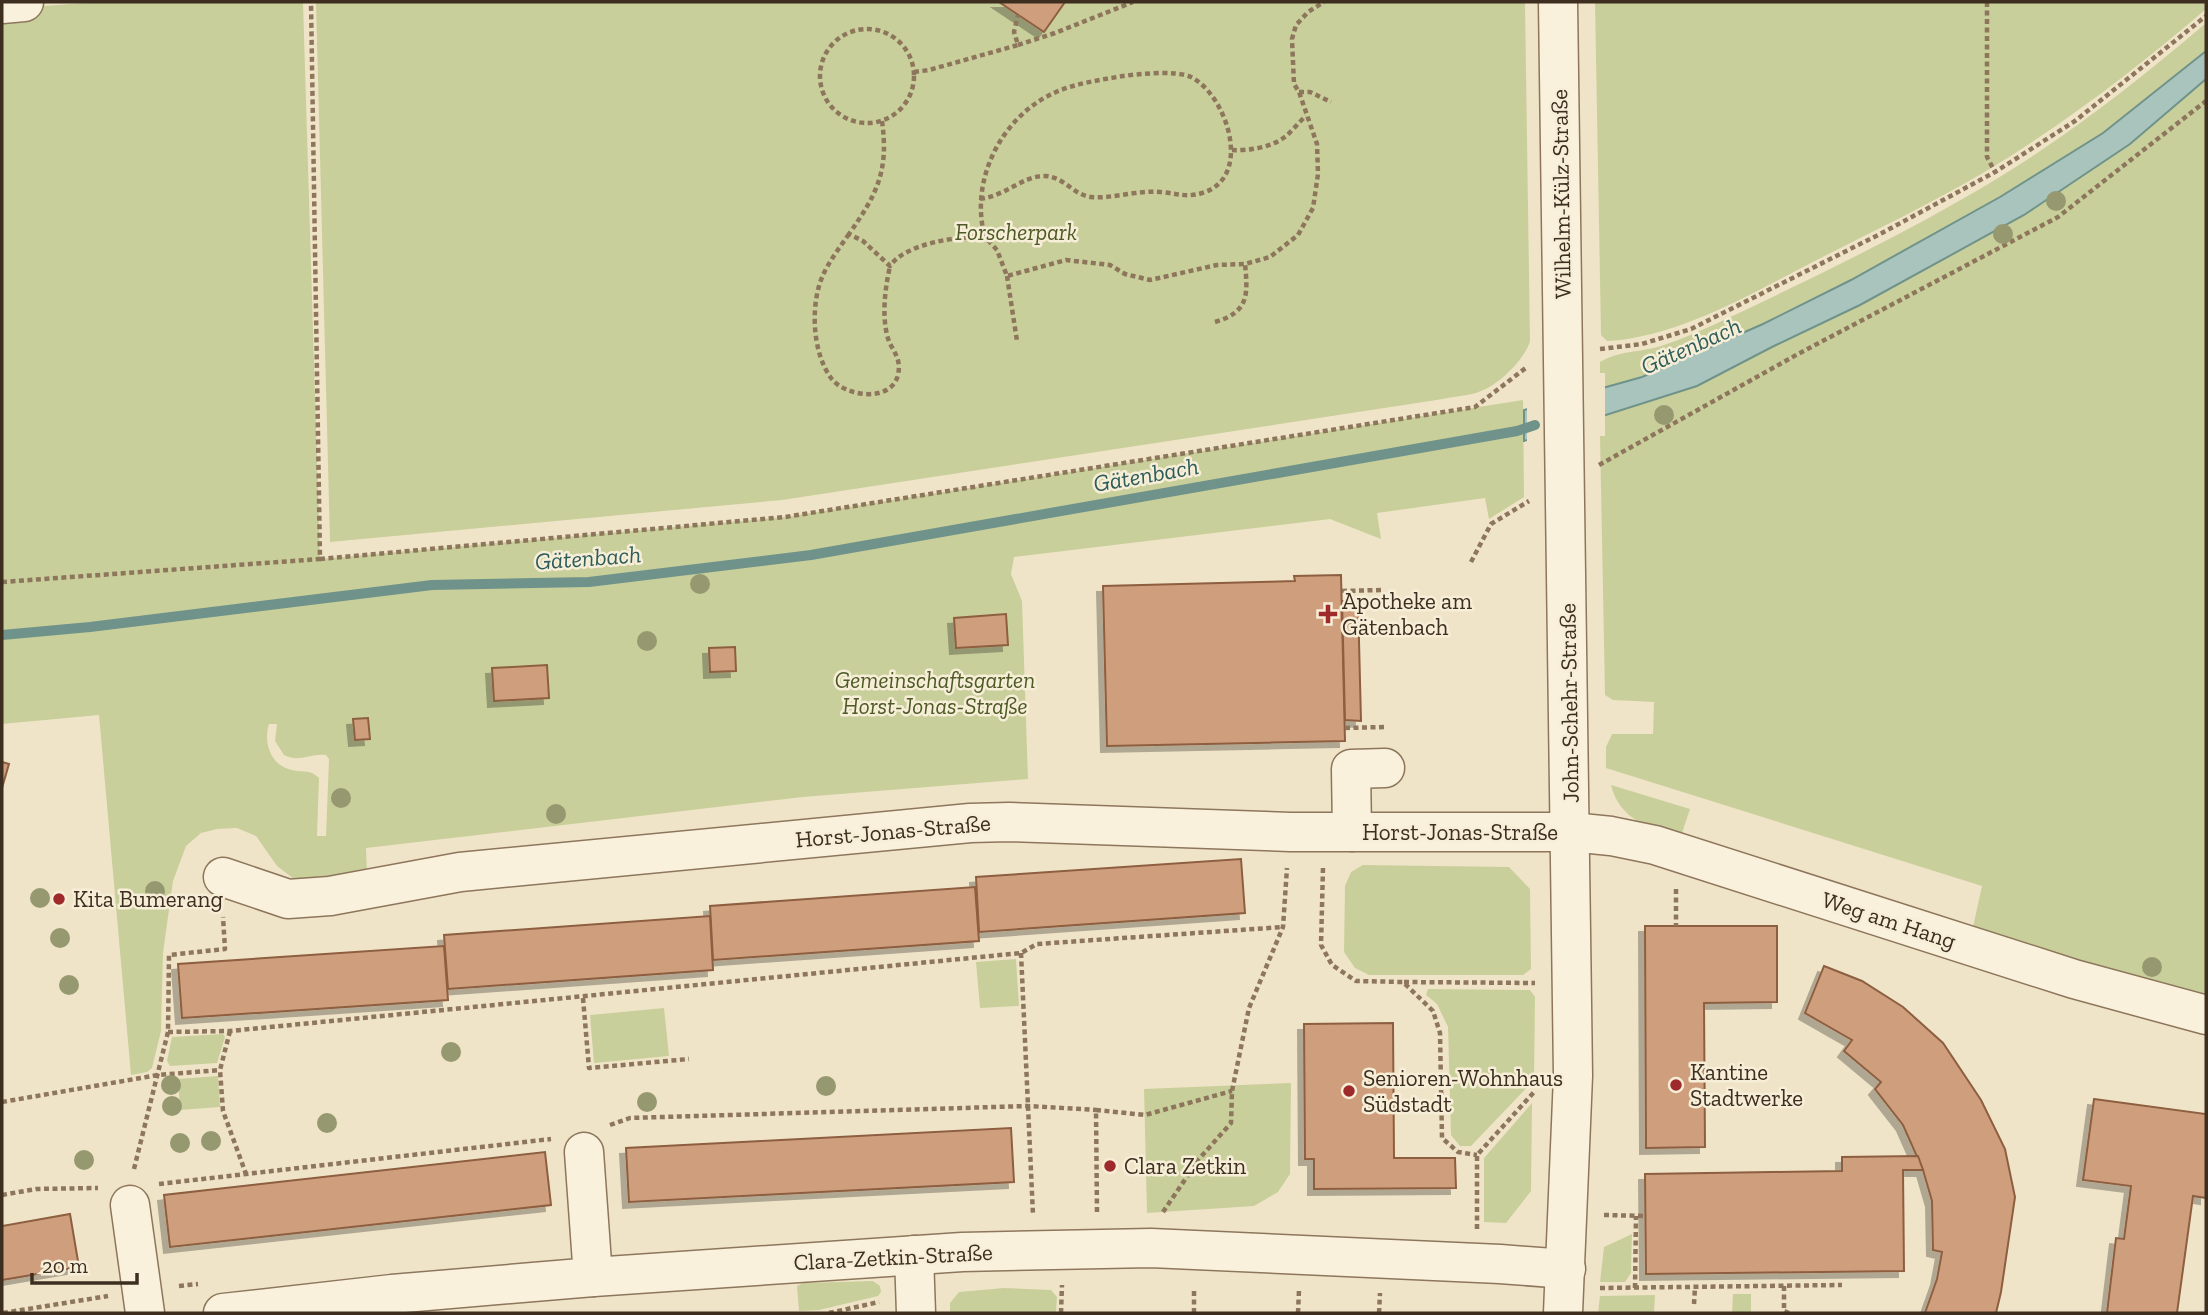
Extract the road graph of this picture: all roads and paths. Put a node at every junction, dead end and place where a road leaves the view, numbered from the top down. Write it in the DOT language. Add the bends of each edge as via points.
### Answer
graph roads {
  1 [pos="24,2"];
  2 [pos="311,2"];
  3 [pos="1133,2"];
  4 [pos="1324,2"];
  5 [pos="1558,2"];
  6 [pos="1987,2"];
  7 [pos="2,4"];
  8 [pos="1018,15"];
  9 [pos="2206,16"];
  10 [pos="1018,45"];
  11 [pos="914,72"];
  12 [pos="1299,92"];
  13 [pos="2206,101"];
  14 [pos="1331,102"];
  15 [pos="1306,116"];
  16 [pos="882,121"];
  17 [pos="1232,150"];
  18 [pos="1995,172"];
  19 [pos="980,199"];
  20 [pos="849,234"];
  21 [pos="985,237"];
  22 [pos="1245,264"];
  23 [pos="890,266"];
  24 [pos="1007,276"];
  25 [pos="1215,322"];
  26 [pos="1017,341"];
  27 [pos="1564,365"];
  28 [pos="1566,468"];
  29 [pos="320,559"];
  30 [pos="1471,562"];
  31 [pos="2,582"];
  32 [pos="1381,590"];
  33 [pos="1342,591"];
  34 [pos="1384,727"];
  35 [pos="1345,728"];
  36 [pos="1385,768"];
  37 [pos="1322,832"];
  38 [pos="1571,832"];
  39 [pos="223,877"];
  40 [pos="1283,927"];
  41 [pos="1021,953"];
  42 [pos="1403,982"];
  43 [pos="1572,983"];
  44 [pos="583,998"];
  45 [pos="2206,1015"];
  46 [pos="230,1031"];
  47 [pos="168,1032"];
  48 [pos="689,1059"];
  49 [pos="220,1070"];
  50 [pos="158,1075"];
  51 [pos="1573,1086"];
  52 [pos="1232,1091"];
  53 [pos="2,1102"];
  54 [pos="1028,1106"];
  55 [pos="1096,1110"];
  56 [pos="582,1139"];
  57 [pos="1477,1155"];
  58 [pos="246,1174"];
  59 [pos="2,1195"];
  60 [pos="130,1196"];
  61 [pos="1636,1216"];
  62 [pos="1159,1222"];
  63 [pos="1033,1223"];
  64 [pos="1097,1223"];
  65 [pos="1478,1229"];
  66 [pos="914,1255"];
  67 [pos="1566,1269"];
  68 [pos="593,1277"];
  69 [pos="1050,1284"];
  70 [pos="1062,1284"];
  71 [pos="1075,1285"];
  72 [pos="1842,1285"];
  73 [pos="1784,1286"];
  74 [pos="1181,1287"];
  75 [pos="1695,1287"];
  76 [pos="1194,1288"];
  77 [pos="1207,1288"];
  78 [pos="1286,1290"];
  79 [pos="1299,1290"];
  80 [pos="1311,1291"];
  81 [pos="1368,1292"];
  82 [pos="1694,1304"];
  83 [pos="331,1307"];
  84 [pos="916,1307"];
  85 [pos="145,1313"];
  86 [pos="222,1313"];
  87 [pos="829,1313"];
  88 [pos="1061,1313"];
  89 [pos="1194,1313"];
  90 [pos="1298,1313"];
  91 [pos="1379,1313"];
  92 [pos="1563,1313"];
  93 [pos="1789,1313"];
  1 -- 7 [label="street"];
  2 -- 29 [label="path"];
  3 -- 10 [label="path"];
  4 -- 12 [label="path" via="1296,25 1292,39 1294,83"];
  5 -- 27 [label="street, Wilhelm-Külz-Straße"];
  6 -- 18 [label="path" via="1987,157"];
  8 -- 10 [label="path" via="1014,32"];
  9 -- 18 [label="path" via="2075,121"];
  10 -- 11 [label="path"];
  11 -- 16 [label="path" via="906,102"];
  11 -- 16 [label="path" via="902,44 889,34 859,29 832,43 820,72 827,101 851,120"];
  12 -- 14 [label="path"];
  12 -- 15 [label="path"];
  13 -- 28 [label="path" via="2058,217 1798,354"];
  15 -- 17 [label="path" via="1285,138 1245,151"];
  15 -- 22 [label="path" via="1317,145 1313,208 1298,235 1270,257"];
  16 -- 20 [label="path" via="878,189"];
  17 -- 19 [label="path" via="1225,176 1203,193 1133,192 1092,197 1064,181 1042,176"];
  17 -- 19 [label="path" via="1216,101 1191,77 1134,74 1083,83 1053,93 1024,113 986,167"];
  18 -- 27 [label="path" via="1691,329"];
  19 -- 21 [label="path"];
  20 -- 23 [label="path"];
  20 -- 23 [label="path" via="822,277 816,335 832,380 873,396 891,387 898,376 898,355 888,339 885,319"];
  21 -- 23 [label="path" via="962,236 908,251"];
  21 -- 24 [label="path" via="997,250"];
  22 -- 24 [label="path" via="1217,265 1150,280 1110,265 1066,260"];
  22 -- 25 [label="path" via="1247,290 1241,308"];
  24 -- 26 [label="path"];
  27 -- 28 [label="street, John-Schehr-Straße"];
  27 -- 29 [label="path" via="1535,360 1475,407 785,517"];
  28 -- 30 [label="path" via="1491,524"];
  28 -- 38 [label="street, John-Schehr-Straße"];
  29 -- 31 [label="path"];
  32 -- 33 [label="path"];
  34 -- 35 [label="path"];
  36 -- 37 [label="street" via="1351,769"];
  37 -- 38 [label="street, Horst-Jonas-Straße"];
  37 -- 39 [label="street, Horst-Jonas-Straße" via="970,823 460,872 330,896 288,899"];
  37 -- 40 [label="path"];
  37 -- 42 [label="path" via="1321,945 1332,965 1356,981"];
  38 -- 43 [label="street, John-Schehr-Straße"];
  38 -- 45 [label="street, Weg am Hang" via="1655,845 2074,979"];
  39 -- 47 [label="path" via="225,948 169,955"];
  40 -- 41 [label="path" via="1037,944"];
  40 -- 52 [label="path" via="1249,1008"];
  41 -- 44 [label="path"];
  41 -- 54 [label="path"];
  42 -- 43 [label="path"];
  42 -- 57 [label="path" via="1433,1011 1440,1033 1442,1138 1458,1152"];
  43 -- 51 [label="street, John-Schehr-Straße"];
  44 -- 46 [label="path"];
  44 -- 48 [label="path" via="589,1068"];
  46 -- 47 [label="path"];
  46 -- 49 [label="path"];
  47 -- 50 [label="path"];
  49 -- 50 [label="path"];
  49 -- 58 [label="path" via="223,1111"];
  50 -- 53 [label="path"];
  50 -- 60 [label="path"];
  51 -- 57 [label="path" via="1539,1086"];
  51 -- 67 [label="street, John-Schehr-Straße"];
  52 -- 55 [label="path" via="1145,1115"];
  52 -- 62 [label="path" via="1231,1123 1199,1159"];
  54 -- 55 [label="path"];
  54 -- 56 [label="path" via="629,1118"];
  54 -- 63 [label="path"];
  55 -- 64 [label="path"];
  56 -- 58 [label="path"];
  56 -- 68 [label="street"];
  57 -- 65 [label="path"];
  58 -- 60 [label="path"];
  59 -- 60 [label="path" via="36,1189"];
  60 -- 85 [label="street"];
  61 -- 75 [label="path" via="1635,1288"];
  66 -- 67 [label="street, Clara-Zetkin-Straße" via="1151,1248"];
  66 -- 68 [label="street, Clara-Zetkin-Straße"];
  66 -- 84 [label="street"];
  67 -- 92 [label="street, John-Schehr-Straße"];
  68 -- 83 [label="street, Clara-Zetkin-Straße"];
  69 -- 70 [label="path"];
  70 -- 71 [label="path"];
  70 -- 88 [label="path"];
  72 -- 73 [label="path"];
  73 -- 75 [label="path"];
  73 -- 93 [label="path" via="1784,1311"];
  74 -- 76 [label="path"];
  75 -- 82 [label="path"];
  76 -- 77 [label="path"];
  76 -- 89 [label="path"];
  78 -- 79 [label="path"];
  79 -- 80 [label="path"];
  79 -- 90 [label="path"];
  81 -- 91 [label="path" via="1380,1293"];
  83 -- 86 [label="street, Clara-Zetkin-Straße"];
  84 -- 87 [label="path" via="879,1302"];
}
